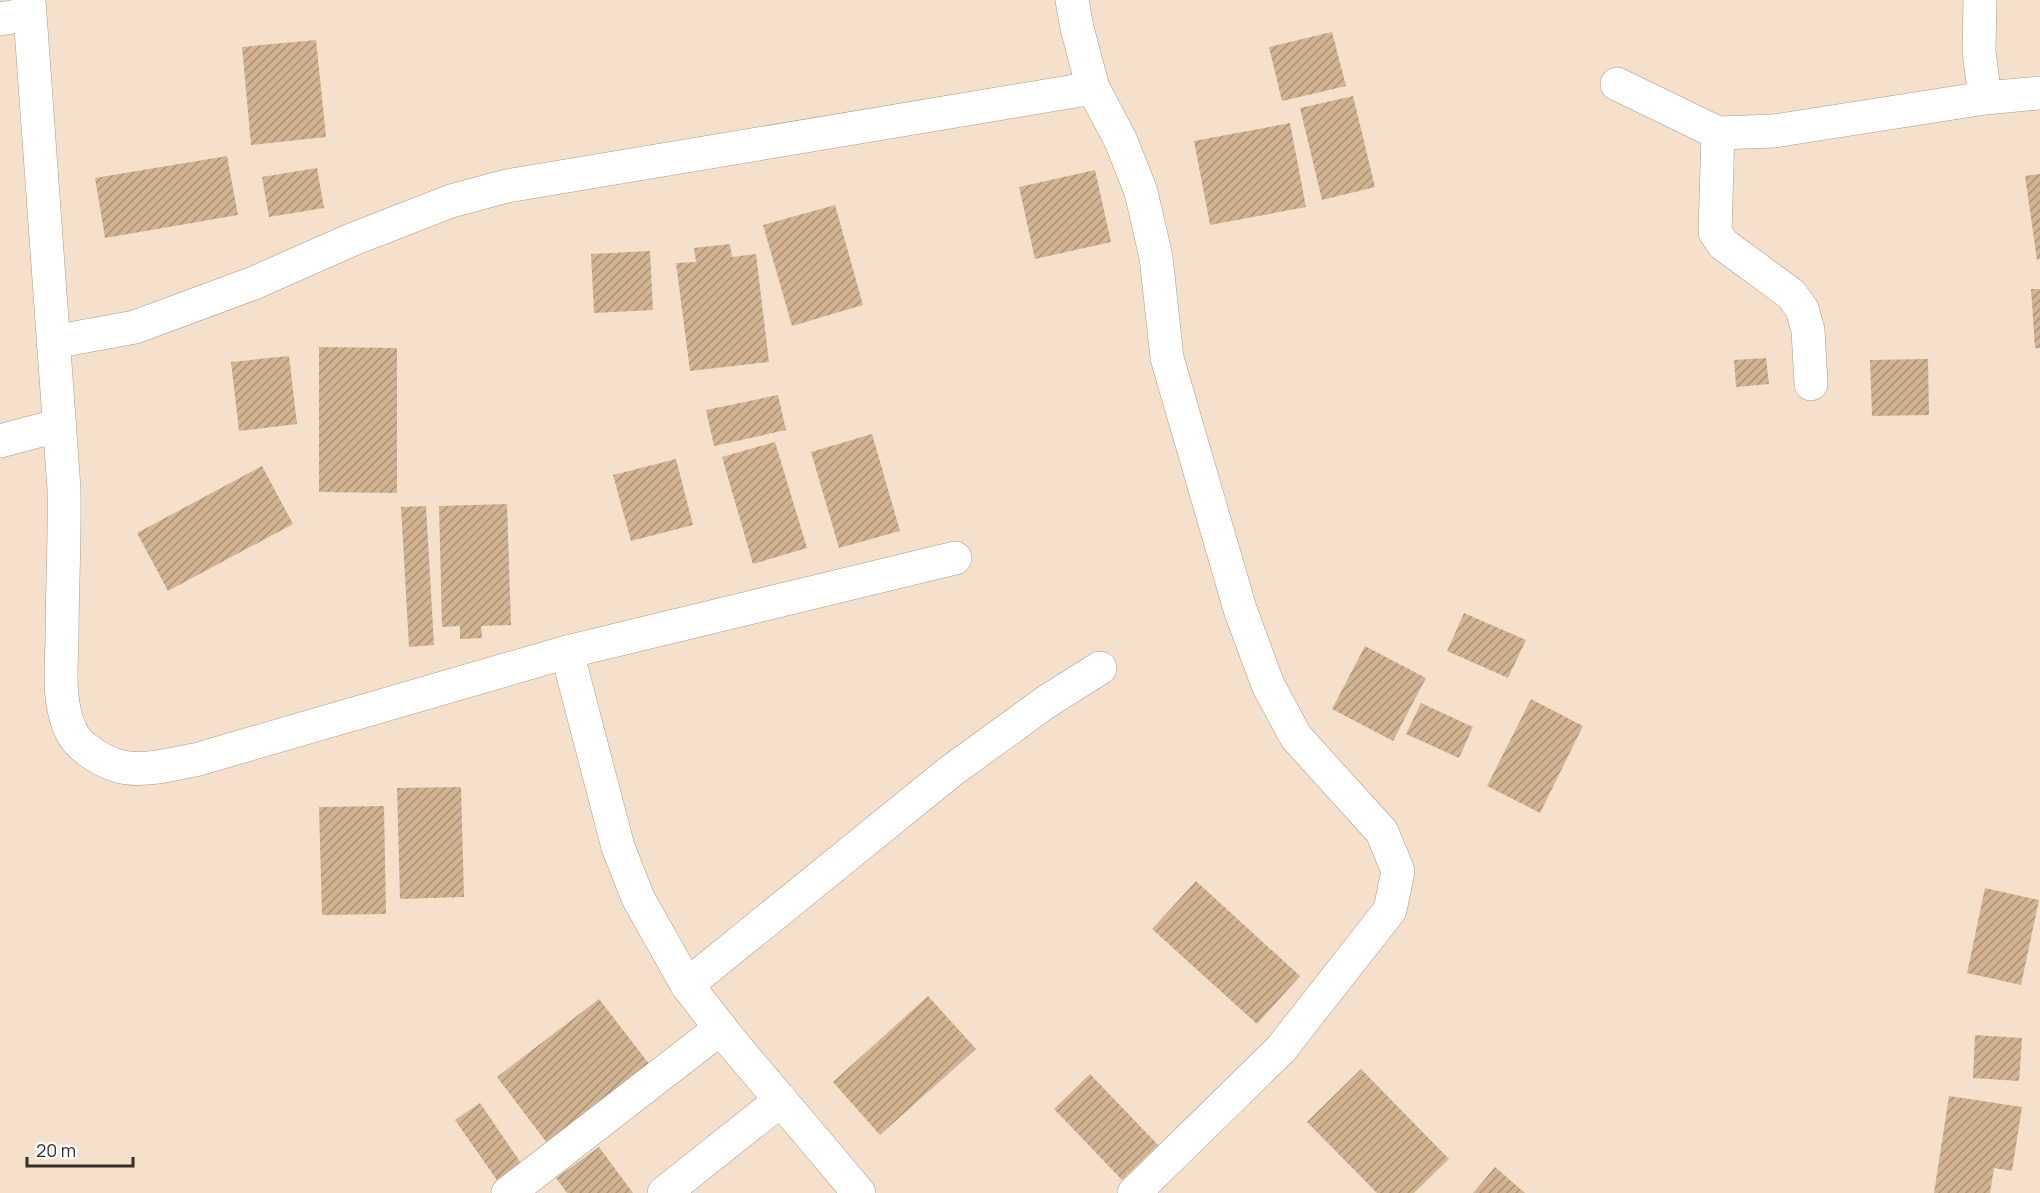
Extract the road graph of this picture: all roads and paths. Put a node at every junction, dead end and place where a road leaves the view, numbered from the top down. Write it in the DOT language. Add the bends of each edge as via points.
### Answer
graph roads {
  1 [pos="1072,0"];
  2 [pos="1980,0"];
  3 [pos="20,11"];
  4 [pos="1617,84"];
  5 [pos="1093,88"];
  6 [pos="2040,93"];
  7 [pos="1985,98"];
  8 [pos="1718,133"];
  9 [pos="53,342"];
  10 [pos="1811,384"];
  11 [pos="60,425"];
  12 [pos="0,441"];
  13 [pos="955,558"];
  14 [pos="567,652"];
  15 [pos="1100,668"];
  16 [pos="687,985"];
  17 [pos="721,1028"];
  18 [pos="782,1100"];
  19 [pos="1146,1189"];
  20 [pos="508,1193"];
  21 [pos="663,1193"];
  22 [pos="859,1193"];
  1 -- 5 [label="street"];
  2 -- 7 [label="street" via="1979,51"];
  3 -- 9 [label="street"];
  4 -- 8 [label="street"];
  5 -- 9 [label="street" via="507,186 451,201 159,319"];
  5 -- 19 [label="street" via="1121,141 1141,192 1156,257 1167,358 1240,609 1268,685 1296,737 1382,831 1398,871 1390,910 1281,1049"];
  6 -- 7 [label="street"];
  7 -- 8 [label="street" via="1774,131"];
  8 -- 10 [label="street" via="1715,231 1723,244 1791,294 1802,309 1808,330"];
  9 -- 11 [label="street"];
  11 -- 12 [label="street"];
  11 -- 14 [label="street" via="65,544 61,698 71,733 93,756 141,769 195,760"];
  13 -- 14 [label="street"];
  14 -- 16 [label="street" via="618,847 638,898"];
  15 -- 16 [label="street" via="951,771"];
  16 -- 17 [label="street"];
  17 -- 18 [label="street"];
  17 -- 20 [label="street"];
  18 -- 21 [label="street"];
  18 -- 22 [label="street"];
}
